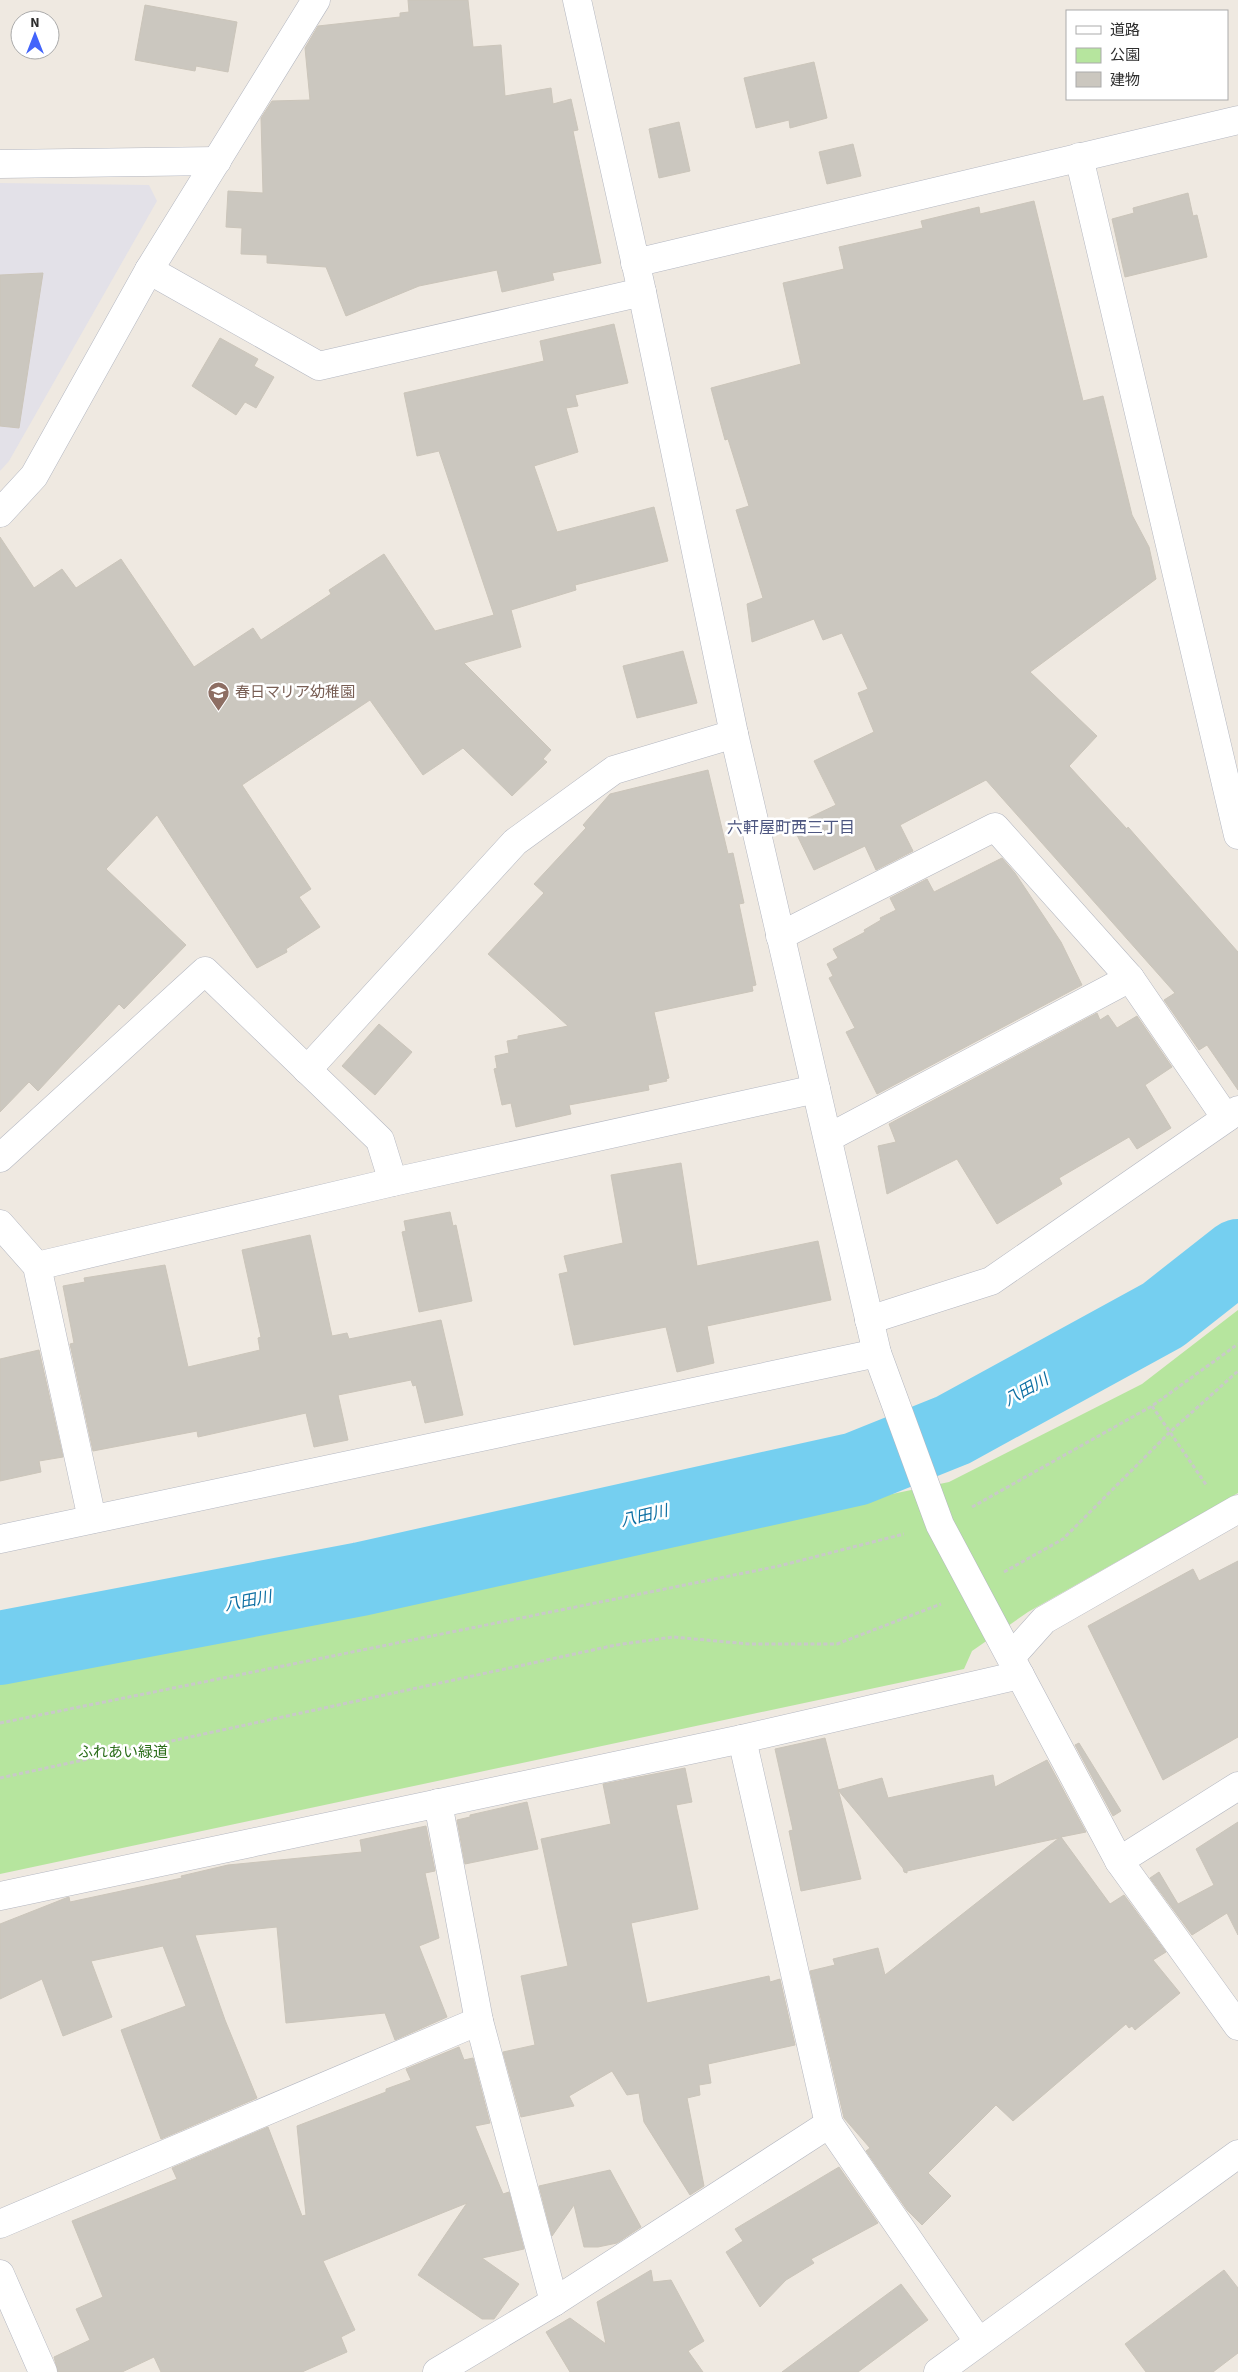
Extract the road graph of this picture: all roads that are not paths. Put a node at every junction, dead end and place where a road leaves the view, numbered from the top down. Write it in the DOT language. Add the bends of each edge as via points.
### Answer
graph roads {
  1 [pos="316,0"];
  2 [pos="578,0"];
  3 [pos="1238,120"];
  4 [pos="1079,157"];
  5 [pos="217,161"];
  6 [pos="0,164"];
  7 [pos="635,264"];
  8 [pos="149,270"];
  9 [pos="642,292"];
  10 [pos="0,513"];
  11 [pos="734,734"];
  12 [pos="1238,835"];
  13 [pos="780,936"];
  14 [pos="1130,978"];
  15 [pos="307,1070"];
  16 [pos="816,1089"];
  17 [pos="1232,1114"];
  18 [pos="828,1138"];
  19 [pos="0,1158"];
  20 [pos="393,1182"];
  21 [pos="0,1224"];
  22 [pos="38,1266"];
  23 [pos="869,1320"];
  24 [pos="877,1353"];
  25 [pos="1232,1513"];
  26 [pos="92,1519"];
  27 [pos="0,1539"];
  28 [pos="1016,1666"];
  29 [pos="742,1739"];
  30 [pos="1238,1786"];
  31 [pos="438,1803"];
  32 [pos="1119,1861"];
  33 [pos="0,1896"];
  34 [pos="479,2021"];
  35 [pos="1238,2026"];
  36 [pos="829,2124"];
  37 [pos="1238,2154"];
  38 [pos="0,2224"];
  39 [pos="0,2274"];
  40 [pos="554,2302"];
  41 [pos="978,2341"];
  42 [pos="43,2372"];
  43 [pos="437,2372"];
  44 [pos="938,2372"];
  1 -- 5 [label="street"];
  2 -- 7 [label="street"];
  3 -- 4 [label="street"];
  4 -- 7 [label="street"];
  4 -- 12 [label="street"];
  5 -- 6 [label="street"];
  5 -- 8 [label="street"];
  7 -- 9 [label="street"];
  8 -- 9 [label="street" via="319,366"];
  8 -- 10 [label="street" via="34,476"];
  9 -- 11 [label="street"];
  11 -- 13 [label="street"];
  11 -- 15 [label="street" via="614,770 515,842"];
  13 -- 14 [label="street" via="996,827"];
  13 -- 16 [label="street"];
  14 -- 17 [label="street"];
  14 -- 18 [label="street"];
  15 -- 19 [label="street" via="205,971"];
  15 -- 20 [label="street" via="380,1140"];
  16 -- 18 [label="street"];
  16 -- 20 [label="street"];
  17 -- 23 [label="street" via="991,1281"];
  18 -- 23 [label="street"];
  20 -- 22 [label="street"];
  21 -- 22 [label="street"];
  22 -- 26 [label="street"];
  23 -- 24 [label="street"];
  24 -- 26 [label="street"];
  24 -- 28 [label="street" via="940,1525"];
  25 -- 28 [label="street" via="1044,1620"];
  26 -- 27 [label="street"];
  28 -- 29 [label="street"];
  28 -- 32 [label="street"];
  29 -- 31 [label="street"];
  29 -- 36 [label="street"];
  30 -- 32 [label="street"];
  31 -- 33 [label="street"];
  31 -- 34 [label="street"];
  32 -- 35 [label="street"];
  34 -- 38 [label="street"];
  34 -- 40 [label="street"];
  36 -- 40 [label="street"];
  36 -- 41 [label="street"];
  37 -- 41 [label="street"];
  39 -- 42 [label="street"];
  40 -- 43 [label="street"];
  41 -- 44 [label="street"];
}
